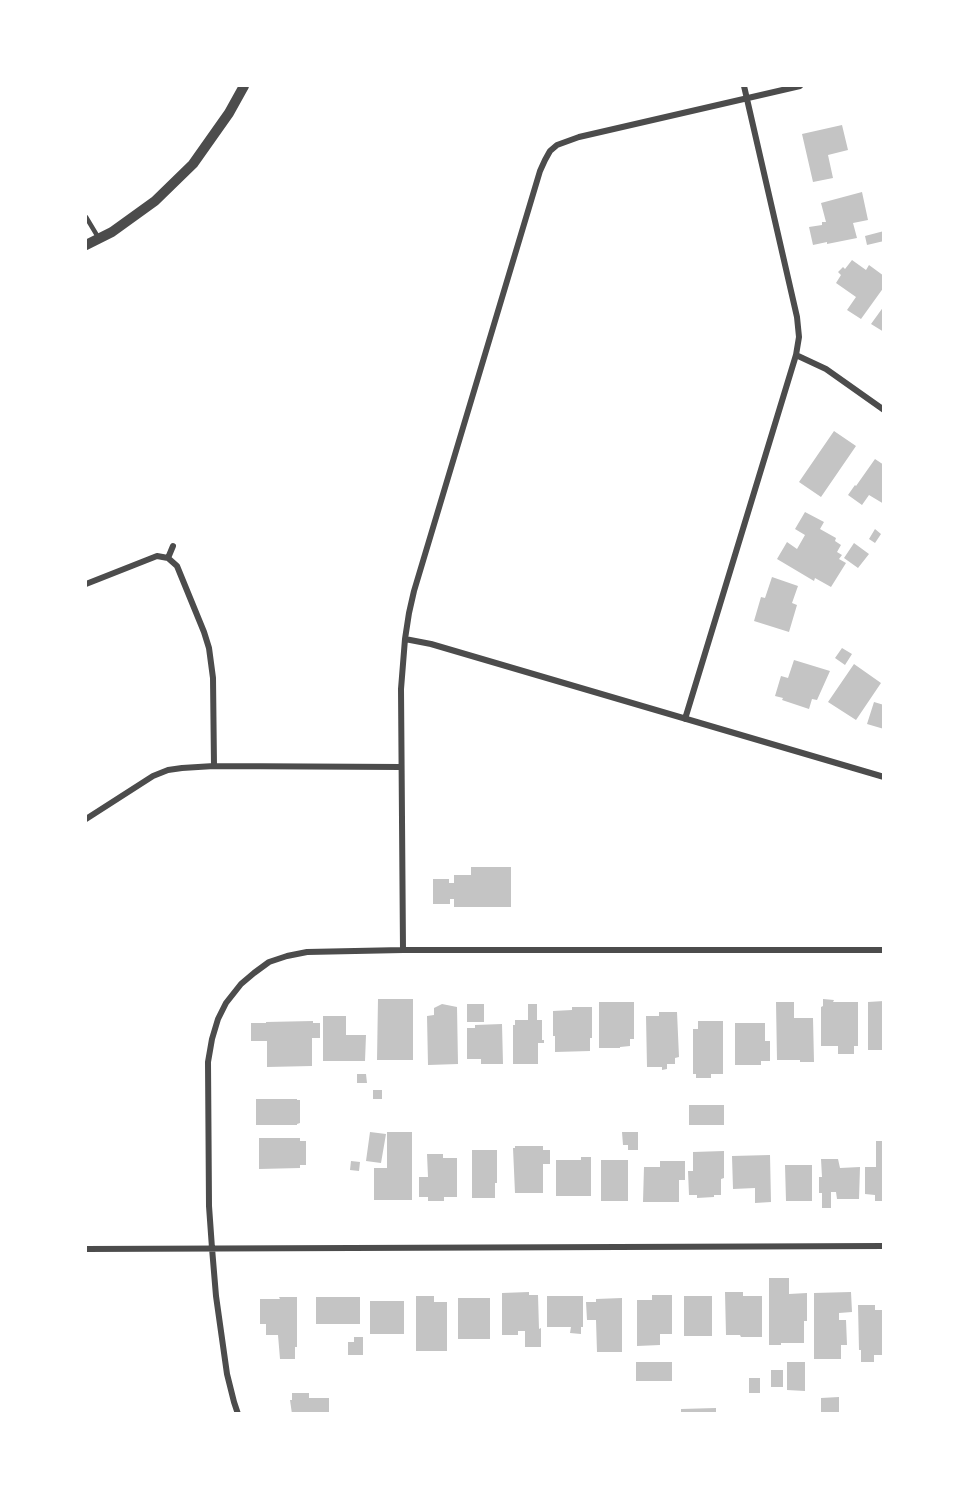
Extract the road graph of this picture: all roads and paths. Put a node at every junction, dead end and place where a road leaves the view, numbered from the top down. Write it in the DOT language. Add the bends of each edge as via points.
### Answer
graph roads {
  1 [pos="244,86"];
  2 [pos="744,86"];
  3 [pos="800,86"];
  4 [pos="747,99"];
  5 [pos="86,217"];
  6 [pos="99,238"];
  7 [pos="86,245"];
  8 [pos="796,355"];
  9 [pos="884,410"];
  10 [pos="173,546"];
  11 [pos="168,558"];
  12 [pos="86,584"];
  13 [pos="405,639"];
  14 [pos="685,719"];
  15 [pos="214,766"];
  16 [pos="401,767"];
  17 [pos="884,777"];
  18 [pos="86,819"];
  19 [pos="403,950"];
  20 [pos="884,950"];
  21 [pos="884,1246"];
  22 [pos="212,1248"];
  23 [pos="86,1249"];
  24 [pos="238,1413"];
  1 -- 6 [label="street" via="193,164 155,201"];
  2 -- 4 [label="street"];
  3 -- 4 [label="street"];
  4 -- 8 [label="street" via="796,317"];
  4 -- 13 [label="street" via="579,137 550,151 540,171 414,591"];
  5 -- 6 [label="lane"];
  6 -- 7 [label="street"];
  8 -- 9 [label="street" via="826,369"];
  8 -- 14 [label="street"];
  10 -- 11 [label="street"];
  11 -- 12 [label="street" via="158,556"];
  11 -- 15 [label="street" via="180,571 209,648"];
  13 -- 14 [label="street"];
  13 -- 16 [label="street"];
  14 -- 17 [label="street"];
  15 -- 16 [label="street"];
  15 -- 18 [label="street" via="168,770 153,776"];
  16 -- 19 [label="street"];
  19 -- 20 [label="street"];
  19 -- 22 [label="street" via="287,956 254,973 226,1003 208,1062"];
  21 -- 22 [label="street"];
  22 -- 23 [label="street"];
  22 -- 24 [label="street" via="227,1374"];
}
